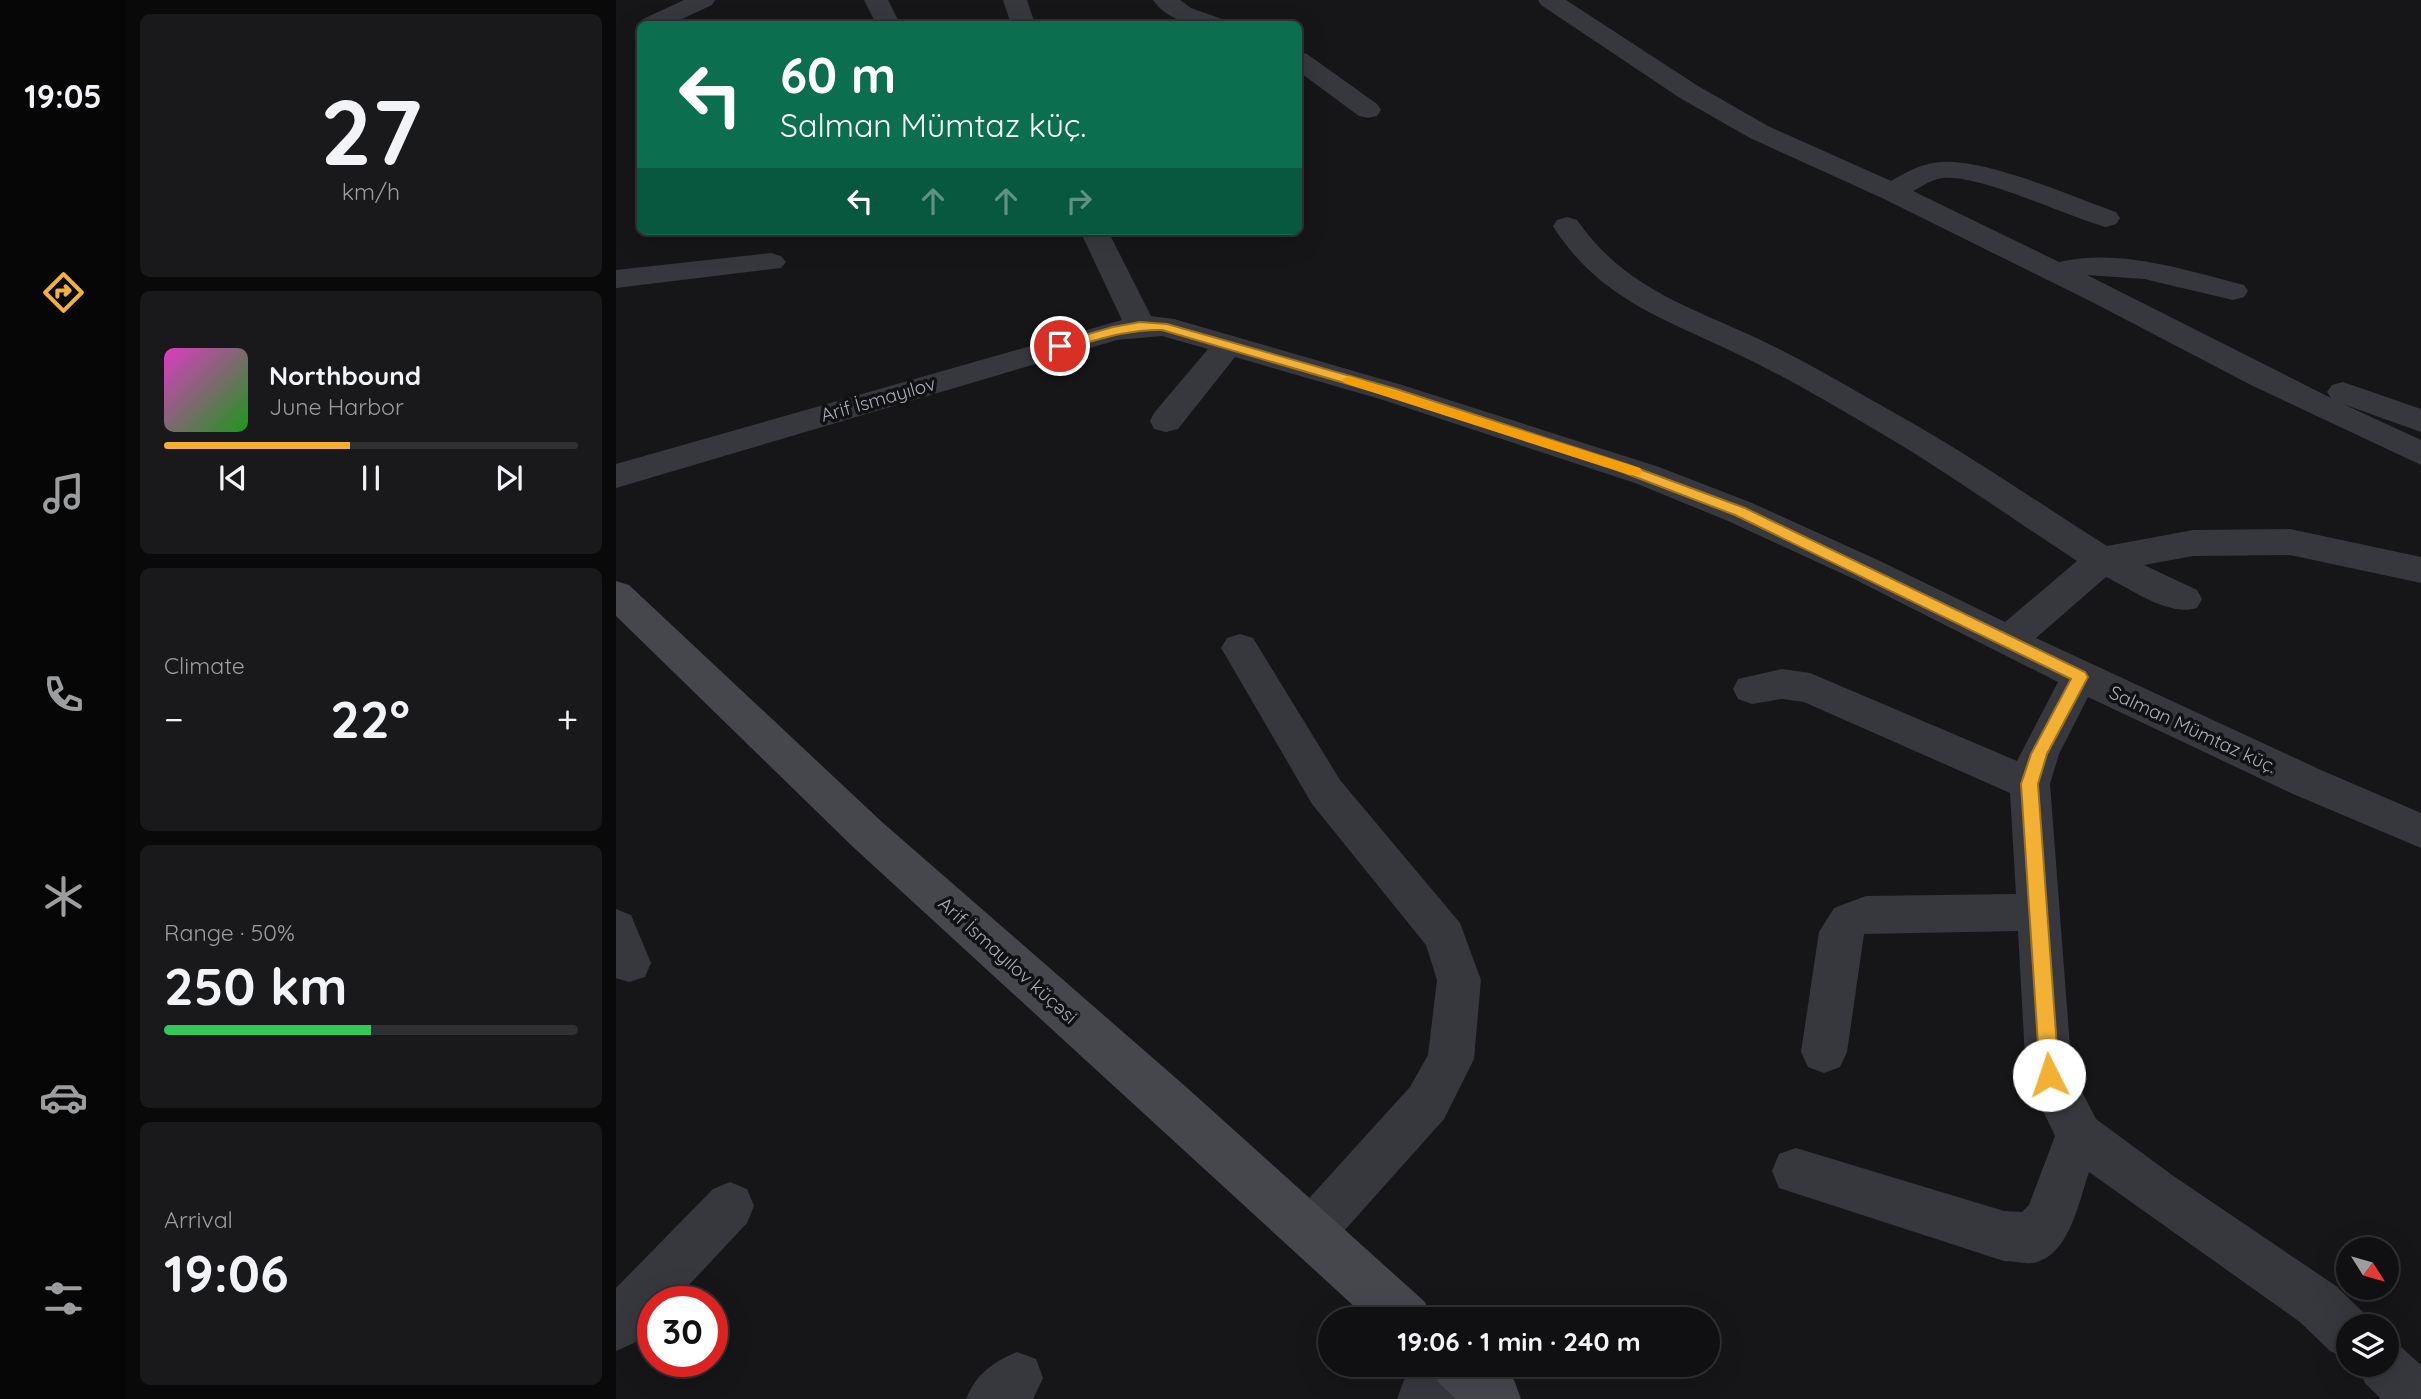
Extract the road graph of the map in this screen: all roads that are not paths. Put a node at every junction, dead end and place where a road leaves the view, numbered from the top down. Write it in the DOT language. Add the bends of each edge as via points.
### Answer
graph roads {
  1 [pos="703,0"];
  2 [pos="876,0"];
  3 [pos="1015,0"];
  4 [pos="1165,0"];
  5 [pos="1550,0"];
  6 [pos="658,21"];
  7 [pos="886,21"];
  8 [pos="1022,21"];
  9 [pos="1205,21"];
  10 [pos="1302,62"];
  11 [pos="1367,110"];
  12 [pos="1892,192"];
  13 [pos="2106,218"];
  14 [pos="1567,226"];
  15 [pos="1096,235"];
  16 [pos="771,262"];
  17 [pos="2056,272"];
  18 [pos="616,279"];
  19 [pos="2233,291"];
  20 [pos="1140,326"];
  21 [pos="1227,346"];
  22 [pos="2262,378"];
  23 [pos="1166,421"];
  24 [pos="2421,421"];
  25 [pos="2421,454"];
  26 [pos="616,475"];
  27 [pos="2102,560"];
  28 [pos="2421,570"];
  29 [pos="616,594"];
  30 [pos="2184,599"];
  31 [pos="2008,641"];
  32 [pos="1240,648"];
  33 [pos="2080,677"];
  34 [pos="1752,689"];
  35 [pos="2030,784"];
  36 [pos="2421,831"];
  37 [pos="2038,912"];
  38 [pos="1825,1052"];
  39 [pos="2078,1135"];
  40 [pos="1796,1171"];
  41 [pos="730,1206"];
  42 [pos="1310,1233"];
  43 [pos="1393,1307"];
  44 [pos="2336,1321"];
  45 [pos="616,1325"];
  46 [pos="1444,1377"];
  47 [pos="1469,1377"];
  48 [pos="2396,1377"];
  49 [pos="1423,1399"];
  50 [pos="1495,1399"];
  51 [pos="2419,1399"];
  1 -- 6 [label="street"];
  2 -- 7 [label="street"];
  3 -- 8 [label="street"];
  4 -- 9 [label="street" via="1182,13"];
  5 -- 12 [label="street" via="1735,118"];
  10 -- 11 [label="street"];
  12 -- 13 [label="street" via="1940,170 1975,174"];
  12 -- 17 [label="street"];
  14 -- 27 [label="street" via="1605,271 1639,296 1768,356 1883,421"];
  15 -- 20 [label="street"];
  16 -- 18 [label="street"];
  17 -- 19 [label="street" via="2079,265 2118,266"];
  17 -- 22 [label="street"];
  20 -- 21 [label="street, Salman Mümtaz küç." via="1163,326"];
  20 -- 26 [label="street, Arif İsmayılov"];
  21 -- 23 [label="street"];
  21 -- 31 [label="street, Salman Mümtaz küç." via="1391,392 1647,475 1867,570"];
  22 -- 24 [label="street" via="2346,393"];
  22 -- 25 [label="street"];
  27 -- 28 [label="street" via="2193,543 2290,541"];
  27 -- 30 [label="street"];
  27 -- 31 [label="street"];
  29 -- 42 [label="street, Arif İsmayılov küçəsi" via="867,834"];
  31 -- 33 [label="street, Salman Mümtaz küç."];
  32 -- 42 [label="street" via="1326,792 1445,936 1459,980 1451,1059 1426,1103"];
  33 -- 35 [label="street" via="2039,754"];
  33 -- 36 [label="street, Salman Mümtaz küç."];
  34 -- 35 [label="street" via="1782,684 1810,688"];
  35 -- 37 [label="street"];
  37 -- 38 [label="street" via="1866,915 1849,920 1841,932"];
  37 -- 39 [label="street" via="2049,1075"];
  39 -- 40 [label="street" via="2047,1221 2033,1238 2004,1236"];
  39 -- 44 [label="street" via="2318,1304"];
  41 -- 45 [label="street"];
  42 -- 43 [label="street, Arif İsmayılov küçəsi"];
  46 -- 49 [label="street"];
  47 -- 50 [label="street"];
  48 -- 51 [label="street"];
}
